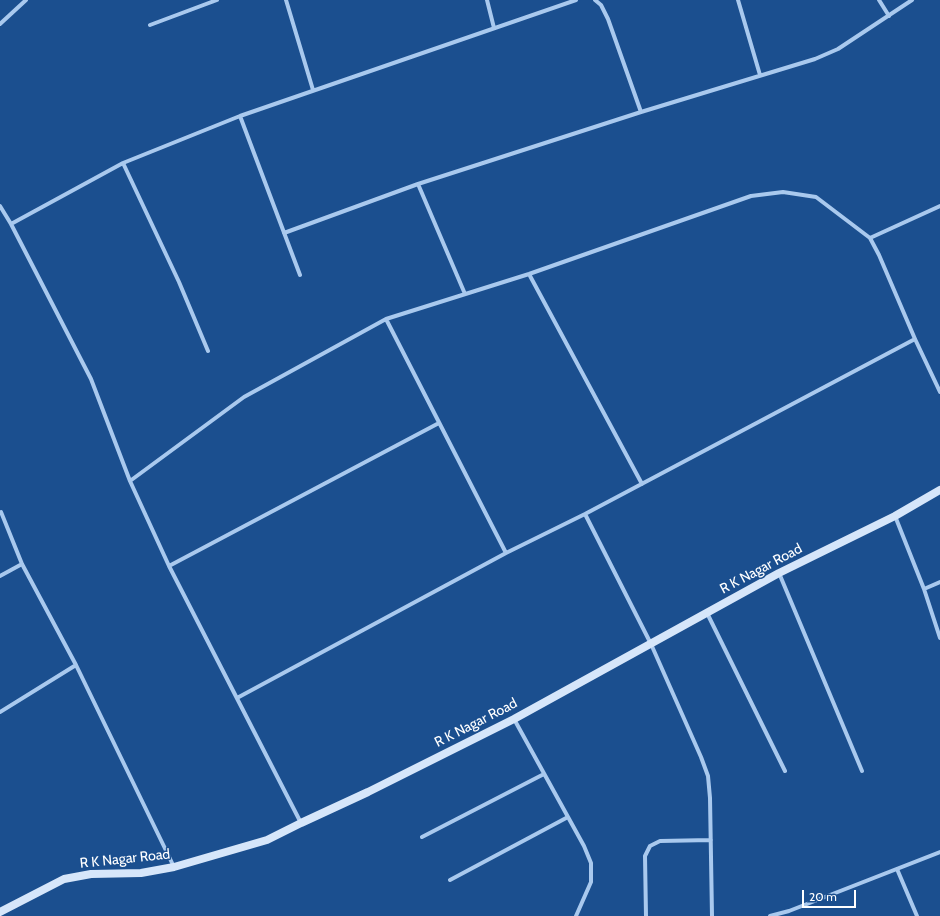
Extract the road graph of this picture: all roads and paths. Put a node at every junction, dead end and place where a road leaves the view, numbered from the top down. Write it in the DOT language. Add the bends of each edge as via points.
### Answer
graph roads {
  1 [pos="26,0"];
  2 [pos="217,0"];
  3 [pos="286,0"];
  4 [pos="486,0"];
  5 [pos="576,0"];
  6 [pos="594,0"];
  7 [pos="738,0"];
  8 [pos="879,0"];
  9 [pos="912,0"];
  10 [pos="889,16"];
  11 [pos="0,24"];
  12 [pos="150,25"];
  13 [pos="494,28"];
  14 [pos="760,75"];
  15 [pos="313,90"];
  16 [pos="641,112"];
  17 [pos="240,116"];
  18 [pos="123,163"];
  19 [pos="418,184"];
  20 [pos="0,206"];
  21 [pos="940,206"];
  22 [pos="11,224"];
  23 [pos="284,233"];
  24 [pos="870,238"];
  25 [pos="529,274"];
  26 [pos="300,275"];
  27 [pos="465,294"];
  28 [pos="386,320"];
  29 [pos="915,339"];
  30 [pos="208,351"];
  31 [pos="940,392"];
  32 [pos="439,423"];
  33 [pos="130,481"];
  34 [pos="642,484"];
  35 [pos="940,490"];
  36 [pos="1,512"];
  37 [pos="585,514"];
  38 [pos="895,516"];
  39 [pos="506,553"];
  40 [pos="22,564"];
  41 [pos="169,566"];
  42 [pos="779,573"];
  43 [pos="0,576"];
  44 [pos="940,582"];
  45 [pos="924,589"];
  46 [pos="707,613"];
  47 [pos="940,638"];
  48 [pos="651,644"];
  49 [pos="76,665"];
  50 [pos="237,698"];
  51 [pos="0,712"];
  52 [pos="514,719"];
  53 [pos="785,771"];
  54 [pos="862,771"];
  55 [pos="544,774"];
  56 [pos="568,817"];
  57 [pos="301,823"];
  58 [pos="422,836"];
  59 [pos="711,840"];
  60 [pos="940,852"];
  61 [pos="174,867"];
  62 [pos="897,869"];
  63 [pos="450,880"];
  64 [pos="0,912"];
  65 [pos="576,916"];
  66 [pos="646,916"];
  67 [pos="712,916"];
  68 [pos="770,916"];
  69 [pos="917,916"];
  1 -- 11 [label="street"];
  2 -- 12 [label="street"];
  3 -- 15 [label="street"];
  4 -- 13 [label="street"];
  5 -- 13 [label="street"];
  6 -- 16 [label="street" via="601,5 608,19"];
  7 -- 14 [label="street"];
  8 -- 10 [label="street"];
  9 -- 10 [label="street"];
  10 -- 14 [label="street" via="838,49 815,59"];
  13 -- 15 [label="street"];
  14 -- 16 [label="street"];
  15 -- 17 [label="street"];
  16 -- 19 [label="street"];
  17 -- 18 [label="street"];
  17 -- 23 [label="street"];
  18 -- 22 [label="street"];
  18 -- 30 [label="street" via="179,282"];
  19 -- 23 [label="street"];
  19 -- 27 [label="street"];
  20 -- 22 [label="street"];
  21 -- 24 [label="street"];
  22 -- 33 [label="street" via="91,379"];
  23 -- 26 [label="street"];
  24 -- 25 [label="street" via="816,197 783,192 750,196"];
  24 -- 29 [label="street"];
  25 -- 27 [label="street"];
  25 -- 34 [label="street"];
  27 -- 28 [label="street"];
  28 -- 32 [label="street"];
  28 -- 33 [label="street" via="244,397"];
  29 -- 31 [label="street"];
  29 -- 34 [label="street"];
  32 -- 39 [label="street"];
  32 -- 41 [label="street"];
  33 -- 41 [label="street"];
  34 -- 37 [label="street"];
  35 -- 38 [label="main road, R K Nagar Road"];
  36 -- 40 [label="street"];
  37 -- 39 [label="street"];
  37 -- 48 [label="street"];
  38 -- 42 [label="main road, R K Nagar Road"];
  38 -- 45 [label="street"];
  39 -- 50 [label="street"];
  40 -- 43 [label="street"];
  40 -- 49 [label="street"];
  41 -- 50 [label="street"];
  42 -- 46 [label="main road, R K Nagar Road"];
  42 -- 54 [label="street"];
  44 -- 45 [label="street"];
  45 -- 47 [label="street"];
  46 -- 48 [label="main road, R K Nagar Road"];
  46 -- 53 [label="street"];
  48 -- 52 [label="main road, R K Nagar Road"];
  48 -- 59 [label="street" via="708,776"];
  49 -- 51 [label="street"];
  49 -- 61 [label="street"];
  50 -- 57 [label="street"];
  52 -- 55 [label="street"];
  52 -- 57 [label="main road, R K Nagar Road"];
  55 -- 56 [label="street"];
  55 -- 58 [label="street"];
  56 -- 63 [label="street"];
  56 -- 65 [label="street" via="591,863 591,882"];
  57 -- 61 [label="main road, R K Nagar Road" via="267,840"];
  59 -- 66 [label="street" via="660,841 650,846 645,856"];
  59 -- 67 [label="street"];
  60 -- 62 [label="street"];
  61 -- 64 [label="main road, R K Nagar Road" via="141,873 91,874 64,879"];
  62 -- 68 [label="street"];
  62 -- 69 [label="street"];
}
